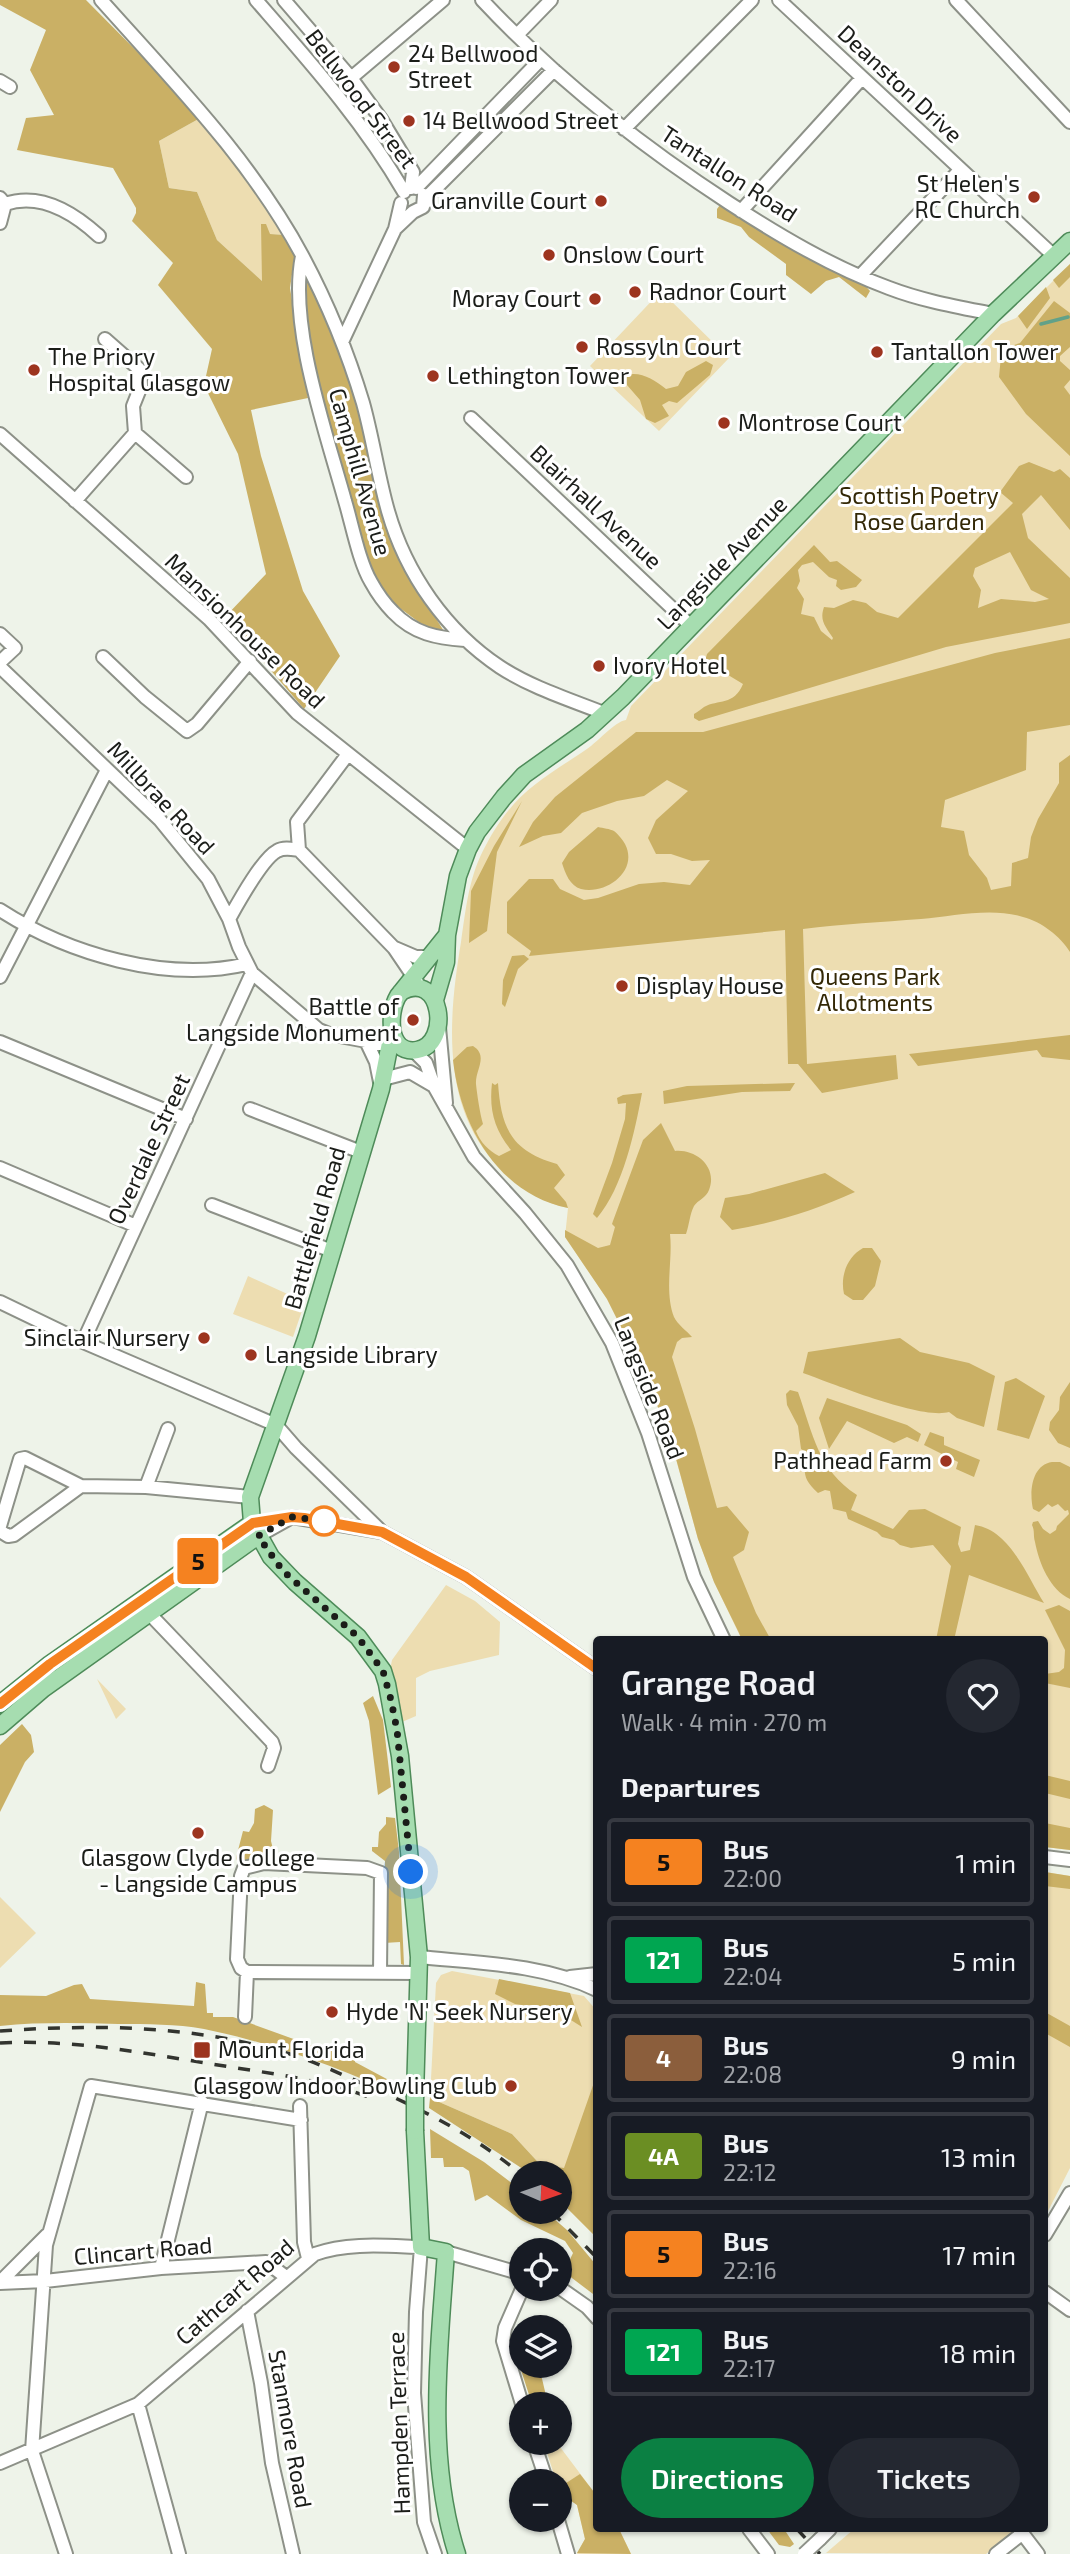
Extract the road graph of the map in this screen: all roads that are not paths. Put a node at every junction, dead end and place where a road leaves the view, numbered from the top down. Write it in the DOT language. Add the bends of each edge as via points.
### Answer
graph roads {
  1 [pos="101,0"];
  2 [pos="256,0"];
  3 [pos="284,0"];
  4 [pos="443,0"];
  5 [pos="482,0"];
  6 [pos="551,0"];
  7 [pos="752,0"];
  8 [pos="779,0"];
  9 [pos="956,0"];
  10 [pos="517,35"];
  11 [pos="541,59"];
  12 [pos="554,71"];
  13 [pos="351,78"];
  14 [pos="862,78"];
  15 [pos="1070,122"];
  16 [pos="624,129"];
  17 [pos="960,170"];
  18 [pos="408,193"];
  19 [pos="3,201"];
  20 [pos="425,203"];
  21 [pos="741,211"];
  22 [pos="412,212"];
  23 [pos="0,223"];
  24 [pos="395,229"];
  25 [pos="99,236"];
  26 [pos="1070,241"];
  27 [pos="302,256"];
  28 [pos="1054,256"];
  29 [pos="860,276"];
  30 [pos="993,314"];
  31 [pos="104,339"];
  32 [pos="342,342"];
  33 [pos="471,418"];
  34 [pos="135,433"];
  35 [pos="0,434"];
  36 [pos="186,477"];
  37 [pos="75,501"];
  38 [pos="692,627"];
  39 [pos="0,634"];
  40 [pos="465,640"];
  41 [pos="103,657"];
  42 [pos="0,662"];
  43 [pos="250,662"];
  44 [pos="0,667"];
  45 [pos="606,714"];
  46 [pos="348,754"];
  47 [pos="107,770"];
  48 [pos="468,849"];
  49 [pos="299,850"];
  50 [pos="208,879"];
  51 [pos="243,893"];
  52 [pos="0,910"];
  53 [pos="229,919"];
  54 [pos="27,927"];
  55 [pos="447,935"];
  56 [pos="394,948"];
  57 [pos="431,957"];
  58 [pos="250,968"];
  59 [pos="0,977"];
  60 [pos="417,983"];
  61 [pos="435,1000"];
  62 [pos="438,1021"];
  63 [pos="366,1041"];
  64 [pos="0,1042"];
  65 [pos="402,1045"];
  66 [pos="384,1084"];
  67 [pos="434,1086"];
  68 [pos="447,1107"];
  69 [pos="250,1109"];
  70 [pos="186,1119"];
  71 [pos="360,1152"];
  72 [pos="0,1168"];
  73 [pos="212,1205"];
  74 [pos="136,1226"];
  75 [pos="332,1251"];
  76 [pos="0,1302"];
  77 [pos="83,1342"];
  78 [pos="276,1425"];
  79 [pos="168,1429"];
  80 [pos="81,1486"];
  81 [pos="146,1488"];
  82 [pos="250,1497"];
  83 [pos="0,1526"];
  84 [pos="255,1529"];
  85 [pos="0,1531"];
  86 [pos="382,1532"];
  87 [pos="143,1607"];
  88 [pos="722,1636"];
  89 [pos="593,1667"];
  90 [pos="0,1704"];
  91 [pos="3,1719"];
  92 [pos="268,1766"];
  93 [pos="1048,1857"];
  94 [pos="1070,1860"];
  95 [pos="419,1965"];
  96 [pos="247,1972"];
  97 [pos="380,1973"];
  98 [pos="593,1974"];
  99 [pos="566,1977"];
  100 [pos="593,1988"];
  101 [pos="245,2017"];
  102 [pos="202,2102"];
  103 [pos="1070,2193"];
  104 [pos="1048,2230"];
  105 [pos="50,2232"];
  106 [pos="421,2247"];
  107 [pos="446,2252"];
  108 [pos="308,2258"];
  109 [pos="161,2268"];
  110 [pos="509,2270"];
  111 [pos="286,2277"];
  112 [pos="45,2281"];
  113 [pos="0,2282"];
  114 [pos="1048,2294"];
  115 [pos="572,2296"];
  116 [pos="517,2301"];
  117 [pos="1070,2309"];
  118 [pos="247,2311"];
  119 [pos="593,2314"];
  120 [pos="518,2392"];
  121 [pos="138,2404"];
  122 [pos="32,2451"];
  123 [pos="0,2463"];
  124 [pos="562,2532"];
  125 [pos="751,2532"];
  126 [pos="827,2532"];
  127 [pos="1020,2532"];
  128 [pos="1022,2532"];
  129 [pos="66,2554"];
  130 [pos="179,2554"];
  131 [pos="293,2554"];
  132 [pos="435,2554"];
  133 [pos="457,2554"];
  134 [pos="568,2554"];
  135 [pos="768,2554"];
  136 [pos="804,2554"];
  137 [pos="996,2554"];
  138 [pos="1038,2554"];
  1 -- 27 [label="street, Camphill Avenue" via="229,146"];
  2 -- 18 [label="street, Bellwood Street" via="335,92"];
  3 -- 13 [label="street, Bellwood Street"];
  4 -- 13 [label="street"];
  5 -- 10 [label="street, Tantallon Road"];
  6 -- 10 [label="street"];
  7 -- 16 [label="street"];
  8 -- 14 [label="street, Deanston Drive"];
  9 -- 15 [label="street"];
  10 -- 11 [label="street, Tantallon Road"];
  11 -- 12 [label="street, Tantallon Road"];
  11 -- 18 [label="street"];
  12 -- 16 [label="street, Tantallon Road"];
  12 -- 20 [label="street"];
  13 -- 18 [label="street, Bellwood Street" via="413,172"];
  14 -- 17 [label="street, Deanston Drive"];
  14 -- 21 [label="street"];
  16 -- 21 [label="street, Tantallon Road"];
  17 -- 28 [label="street, Deanston Drive"];
  17 -- 29 [label="street"];
  18 -- 20 [label="street" via="423,193"];
  18 -- 22 [label="street" via="407,211"];
  18 -- 24 [label="street"];
  19 -- 23 [label="street"];
  19 -- 25 [label="street" via="67,211"];
  20 -- 22 [label="street"];
  21 -- 29 [label="street, Tantallon Road"];
  22 -- 24 [label="street"];
  24 -- 32 [label="street"];
  26 -- 28 [label="main road, Langside Avenue"];
  27 -- 32 [label="street, Camphill Avenue"];
  27 -- 40 [label="street, Camphill Avenue" via="298,292 307,350 370,580 392,612 410,627 436,638"];
  28 -- 30 [label="main road, Langside Avenue"];
  29 -- 30 [label="street, Tantallon Road" via="912,296"];
  30 -- 38 [label="main road, Langside Avenue"];
  31 -- 34 [label="street" via="139,369 141,386 133,406"];
  32 -- 40 [label="street, Camphill Avenue" via="365,411 397,538 431,600"];
  33 -- 38 [label="street, Blairhall Avenue"];
  34 -- 36 [label="street"];
  34 -- 37 [label="street"];
  35 -- 37 [label="street, Mansionhouse Road"];
  37 -- 43 [label="street, Mansionhouse Road" via="209,619"];
  38 -- 45 [label="main road, Langside Avenue"];
  39 -- 42 [label="street" via="15,648"];
  40 -- 45 [label="street, Camphill Avenue" via="514,676"];
  41 -- 43 [label="street" via="187,731"];
  43 -- 46 [label="street, Mansionhouse Road" via="297,713"];
  44 -- 47 [label="street, Millbrae Road"];
  45 -- 48 [label="main road, Langside Avenue" via="524,775"];
  46 -- 48 [label="street, Mansionhouse Road"];
  46 -- 49 [label="street" via="297,822"];
  47 -- 50 [label="street, Millbrae Road" via="160,820"];
  47 -- 54 [label="street"];
  48 -- 55 [label="main road, Langside Avenue"];
  49 -- 51 [label="street" via="276,851"];
  49 -- 56 [label="street"];
  50 -- 51 [label="street" via="224,892"];
  50 -- 53 [label="street, Millbrae Road"];
  51 -- 53 [label="street"];
  52 -- 54 [label="street"];
  53 -- 58 [label="street, Millbrae Road"];
  54 -- 58 [label="street" via="91,954 137,963"];
  54 -- 59 [label="street"];
  55 -- 57 [label="main road, Langside Avenue"];
  55 -- 61 [label="main road, Langside Avenue" via="446,962"];
  56 -- 57 [label="street" via="416,957"];
  56 -- 60 [label="street"];
  57 -- 60 [label="main road, Langside Avenue"];
  58 -- 63 [label="street, Millbrae Road" via="319,1030"];
  58 -- 70 [label="street, Overdale Street"];
  60 -- 61 [label="main road"];
  60 -- 65 [label="main road, Langside Avenue" via="401,992 393,1007"];
  61 -- 62 [label="main road"];
  62 -- 65 [label="main road" via="432,1041 422,1048"];
  62 -- 68 [label="street, Langside Road"];
  63 -- 65 [label="street, Millbrae Road"];
  63 -- 66 [label="street"];
  64 -- 70 [label="street"];
  65 -- 66 [label="main road, Battlefield Road"];
  65 -- 67 [label="street, Langside Road" via="426,1063"];
  66 -- 67 [label="street" via="410,1072"];
  66 -- 71 [label="main road, Battlefield Road"];
  67 -- 68 [label="street, Langside Road"];
  68 -- 88 [label="street, Langside Road" via="474,1157 567,1265 612,1343 643,1420 694,1577"];
  69 -- 71 [label="street"];
  70 -- 74 [label="street, Overdale Street"];
  71 -- 75 [label="main road, Battlefield Road"];
  72 -- 74 [label="street"];
  73 -- 75 [label="street"];
  74 -- 77 [label="street, Overdale Street"];
  75 -- 78 [label="main road, Battlefield Road"];
  76 -- 77 [label="street"];
  77 -- 78 [label="street"];
  78 -- 82 [label="main road, Battlefield Road"];
  78 -- 86 [label="street"];
  79 -- 81 [label="street"];
  80 -- 81 [label="street"];
  80 -- 83 [label="street" via="20,1459"];
  80 -- 85 [label="street" via="14,1535"];
  81 -- 82 [label="street"];
  82 -- 84 [label="main road, Battlefield Road"];
  84 -- 86 [label="street" via="292,1517"];
  84 -- 87 [label="main road"];
  84 -- 95 [label="main road" via="283,1571 358,1637 383,1671 397,1730"];
  86 -- 89 [label="street" via="466,1577"];
  87 -- 90 [label="main road" via="50,1664"];
  87 -- 91 [label="main road"];
  87 -- 92 [label="street" via="272,1742"];
  93 -- 94 [label="street"];
  95 -- 97 [label="street"];
  95 -- 99 [label="street" via="472,1962"];
  95 -- 106 [label="main road, bridge" via="415,2131"];
  96 -- 97 [label="street"];
  96 -- 97 [label="street" via="237,1959 240,1876 244,1868 264,1863 367,1868 381,1873"];
  96 -- 101 [label="street"];
  98 -- 99 [label="street"];
  99 -- 100 [label="street"];
  102 -- 105 [label="street" via="91,2086"];
  102 -- 108 [label="street" via="300,2113"];
  102 -- 109 [label="street"];
  103 -- 104 [label="street"];
  105 -- 112 [label="street"];
  105 -- 113 [label="street"];
  106 -- 107 [label="main road, Cathcart Road"];
  106 -- 108 [label="street, Cathcart Road" via="327,2249"];
  106 -- 132 [label="street, Hampden Terrace" via="414,2393 424,2522"];
  107 -- 110 [label="street, Cathcart Road"];
  107 -- 133 [label="main road" via="437,2378 440,2460"];
  108 -- 111 [label="street, Cathcart Road"];
  109 -- 111 [label="street, Clincart Road" via="266,2262"];
  109 -- 112 [label="street, Clincart Road"];
  111 -- 118 [label="street, Cathcart Road"];
  112 -- 113 [label="street, Clincart Road"];
  112 -- 122 [label="street"];
  114 -- 117 [label="street"];
  115 -- 119 [label="street"];
  116 -- 120 [label="street" via="503,2341"];
  118 -- 121 [label="street, Cathcart Road"];
  118 -- 131 [label="street, Stanmore Road" via="272,2463"];
  121 -- 122 [label="street, Cathcart Road"];
  121 -- 130 [label="street"];
  122 -- 123 [label="street, Cathcart Road"];
  122 -- 129 [label="street"];
  124 -- 134 [label="street"];
  125 -- 135 [label="street"];
  126 -- 136 [label="street, bridge"];
  127 -- 137 [label="street"];
  128 -- 138 [label="street"];
}
